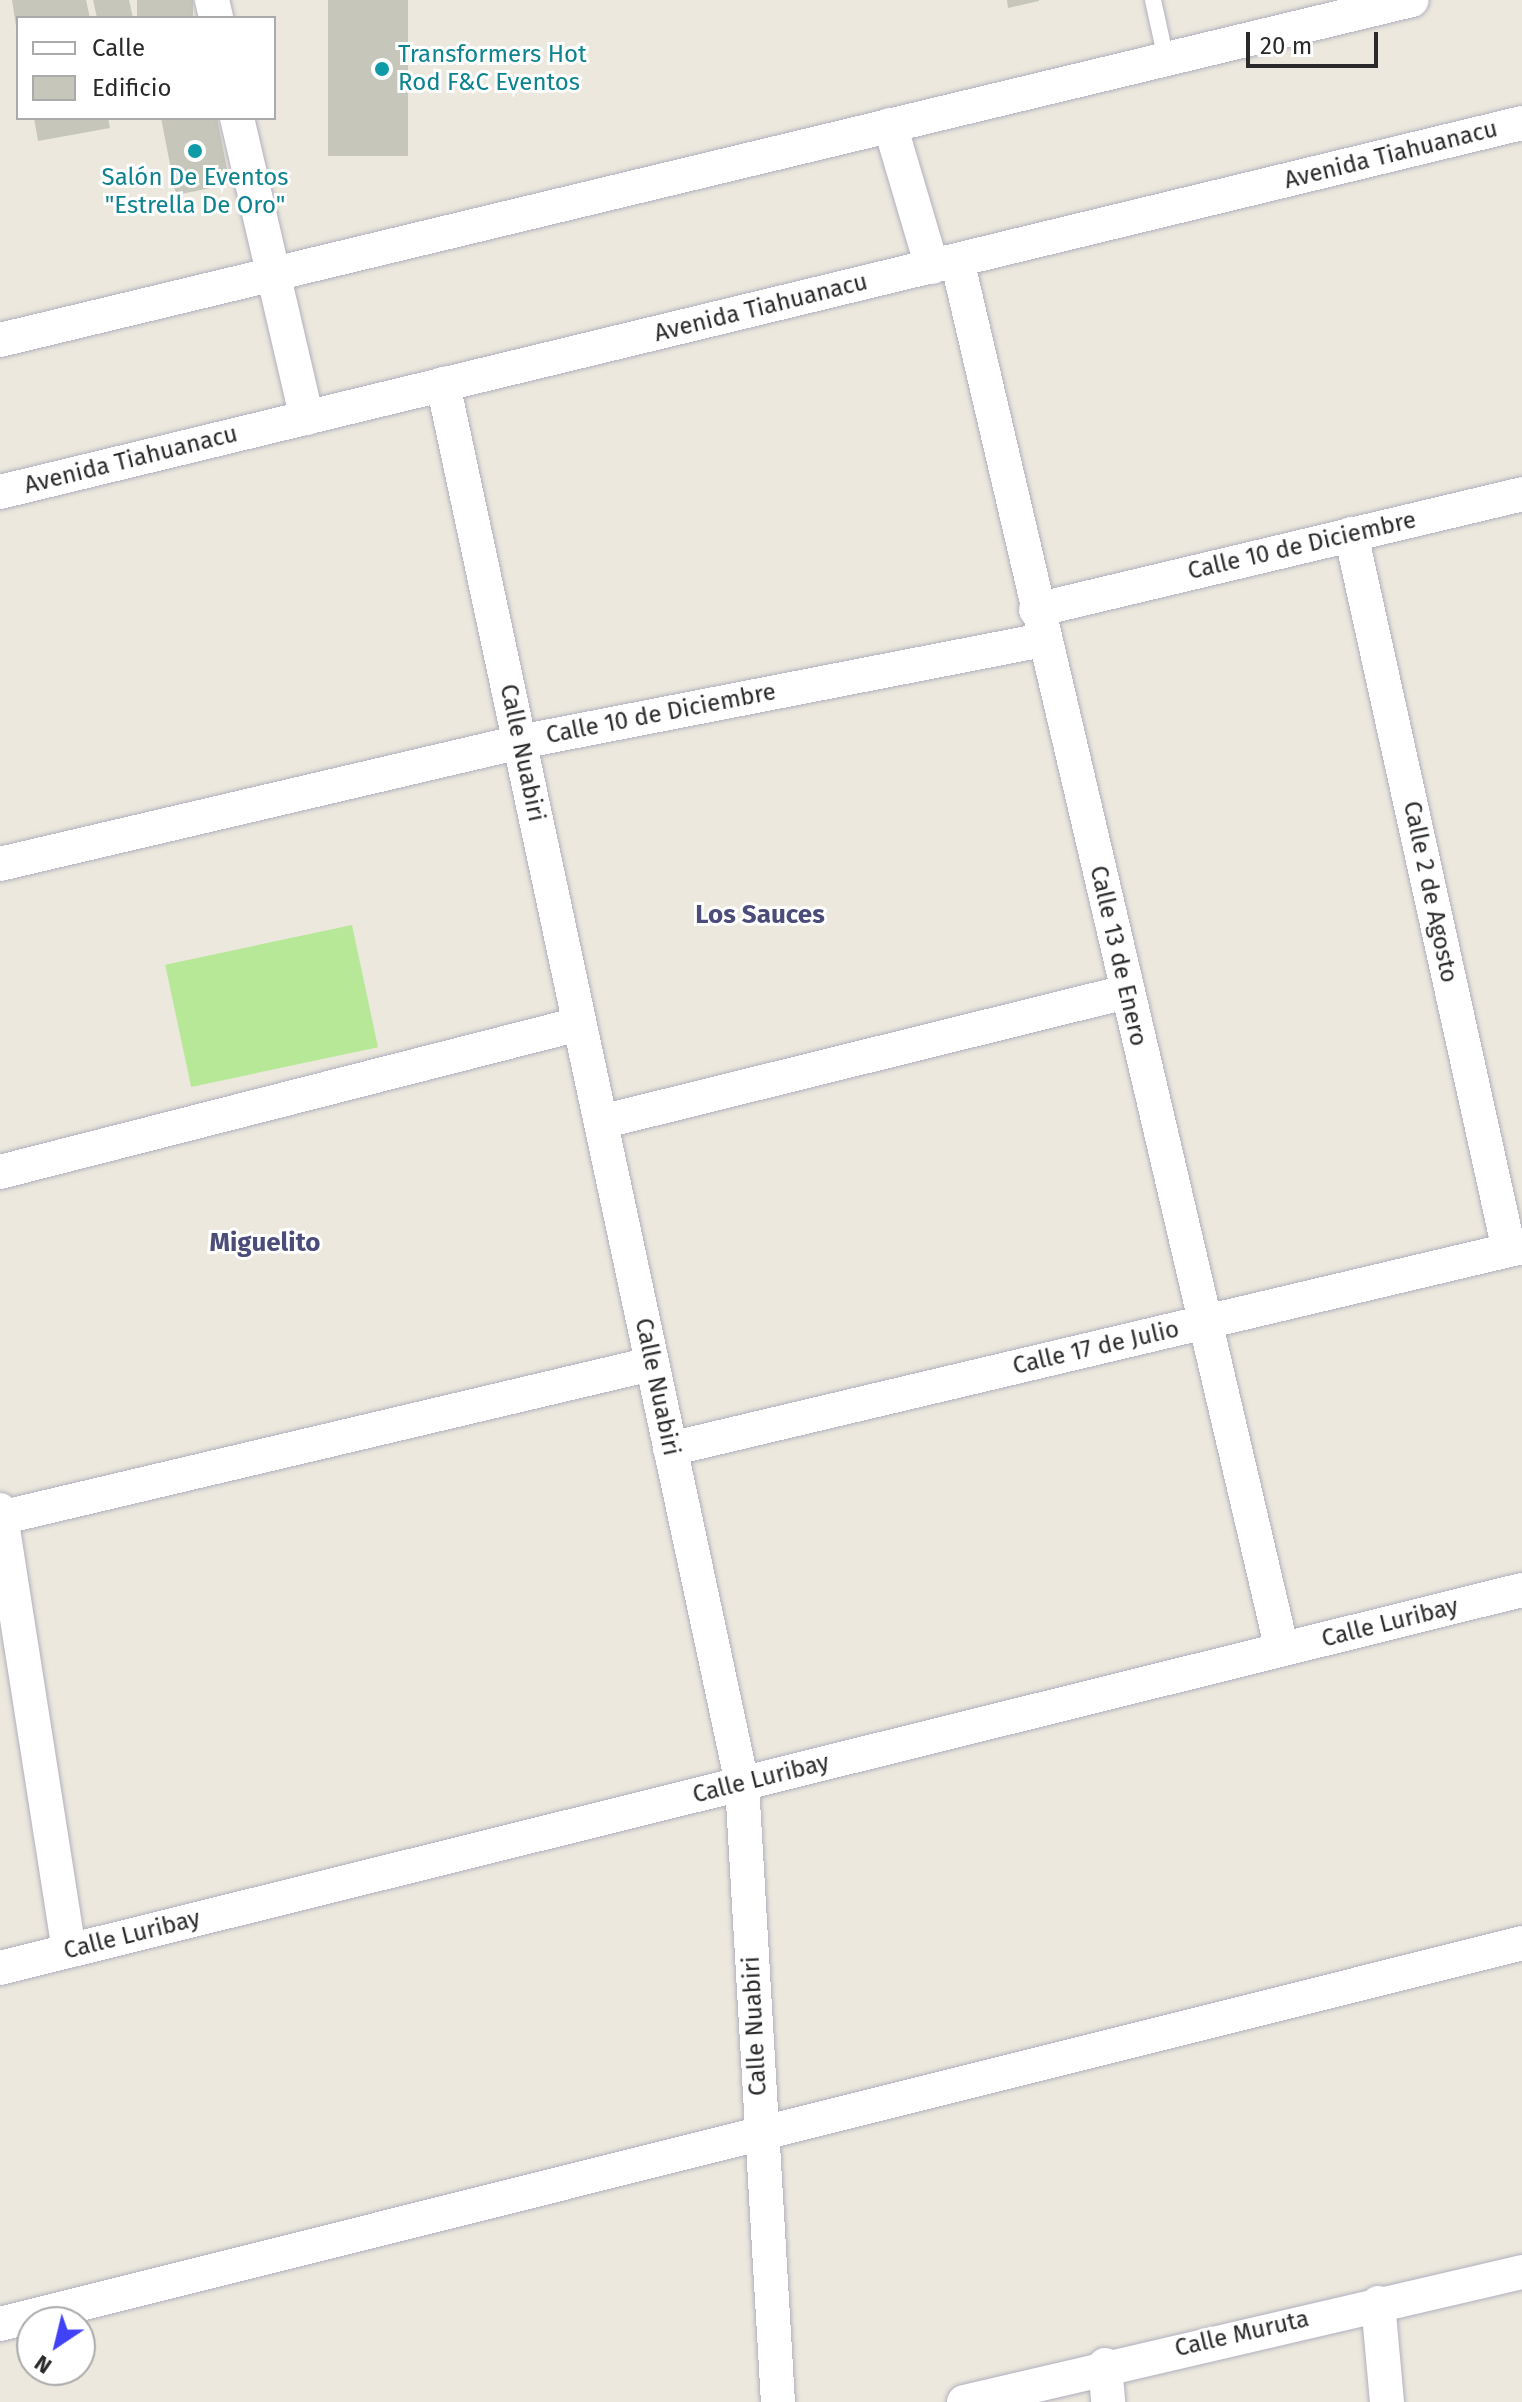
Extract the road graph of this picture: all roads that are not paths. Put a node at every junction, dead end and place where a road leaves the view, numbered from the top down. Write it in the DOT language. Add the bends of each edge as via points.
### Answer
graph roads {
  1 [pos="1153,0"];
  2 [pos="1412,0"];
  3 [pos="1166,59"];
  4 [pos="237,120"];
  5 [pos="1522,123"];
  6 [pos="890,125"];
  7 [pos="944,264"];
  8 [pos="271,274"];
  9 [pos="0,340"];
  10 [pos="443,384"];
  11 [pos="307,418"];
  12 [pos="0,492"];
  13 [pos="1522,494"];
  14 [pos="1351,534"];
  15 [pos="1040,625"];
  16 [pos="520,742"];
  17 [pos="0,864"];
  18 [pos="1126,992"];
  19 [pos="579,1024"];
  20 [pos="601,1122"];
  21 [pos="0,1172"];
  22 [pos="1515,1249"];
  23 [pos="1205,1322"];
  24 [pos="651,1364"];
  25 [pos="670,1449"];
  26 [pos="1,1515"];
  27 [pos="1522,1590"];
  28 [pos="1282,1650"];
  29 [pos="742,1784"];
  30 [pos="1522,1943"];
  31 [pos="69,1951"];
  32 [pos="0,1968"];
  33 [pos="761,2133"];
  34 [pos="1522,2272"];
  35 [pos="1378,2303"];
  36 [pos="0,2324"];
  37 [pos="1105,2365"];
  38 [pos="778,2402"];
  39 [pos="964,2402"];
  40 [pos="1108,2402"];
  41 [pos="1387,2402"];
  1 -- 3 [label="lane"];
  2 -- 3 [label="street"];
  3 -- 6 [label="street"];
  4 -- 8 [label="street"];
  5 -- 7 [label="street, Avenida Tiahuanacu"];
  6 -- 7 [label="street, Calle 13 de Enero"];
  6 -- 8 [label="street"];
  7 -- 10 [label="street, Avenida Tiahuanacu"];
  7 -- 15 [label="street, Calle 13 de Enero"];
  8 -- 9 [label="street"];
  8 -- 11 [label="street"];
  10 -- 11 [label="street, Avenida Tiahuanacu"];
  10 -- 16 [label="street, Calle Nuabiri"];
  11 -- 12 [label="street, Avenida Tiahuanacu"];
  13 -- 14 [label="street, Calle 10 de Diciembre"];
  14 -- 15 [label="street, Calle 10 de Diciembre"];
  14 -- 22 [label="street, Calle 2 de Agosto"];
  15 -- 16 [label="street, Calle 10 de Diciembre"];
  15 -- 18 [label="street, Calle 13 de Enero"];
  16 -- 17 [label="street, Calle 10 de Diciembre"];
  16 -- 19 [label="street, Calle Nuabiri"];
  18 -- 20 [label="street"];
  18 -- 23 [label="street, Calle 13 de Enero"];
  19 -- 20 [label="street, Calle Nuabiri"];
  19 -- 21 [label="street"];
  20 -- 24 [label="street, Calle Nuabiri"];
  22 -- 23 [label="street, Calle 17 de Julio"];
  23 -- 25 [label="street, Calle 17 de Julio"];
  23 -- 28 [label="street, Calle 13 de Enero"];
  24 -- 25 [label="street, Calle Nuabiri"];
  24 -- 26 [label="street"];
  25 -- 29 [label="street, Calle Nuabiri"];
  26 -- 31 [label="street"];
  27 -- 28 [label="street, Calle Luribay"];
  28 -- 29 [label="street, Calle Luribay"];
  29 -- 31 [label="street, Calle Luribay"];
  29 -- 33 [label="street, Calle Nuabiri"];
  30 -- 33 [label="street"];
  31 -- 32 [label="street, Calle Luribay"];
  33 -- 36 [label="street"];
  33 -- 38 [label="street, Calle Nuabiri"];
  34 -- 35 [label="street, Calle Muruta"];
  35 -- 37 [label="street, Calle Muruta"];
  35 -- 41 [label="street"];
  37 -- 39 [label="street, Calle Muruta"];
  37 -- 40 [label="street"];
}
